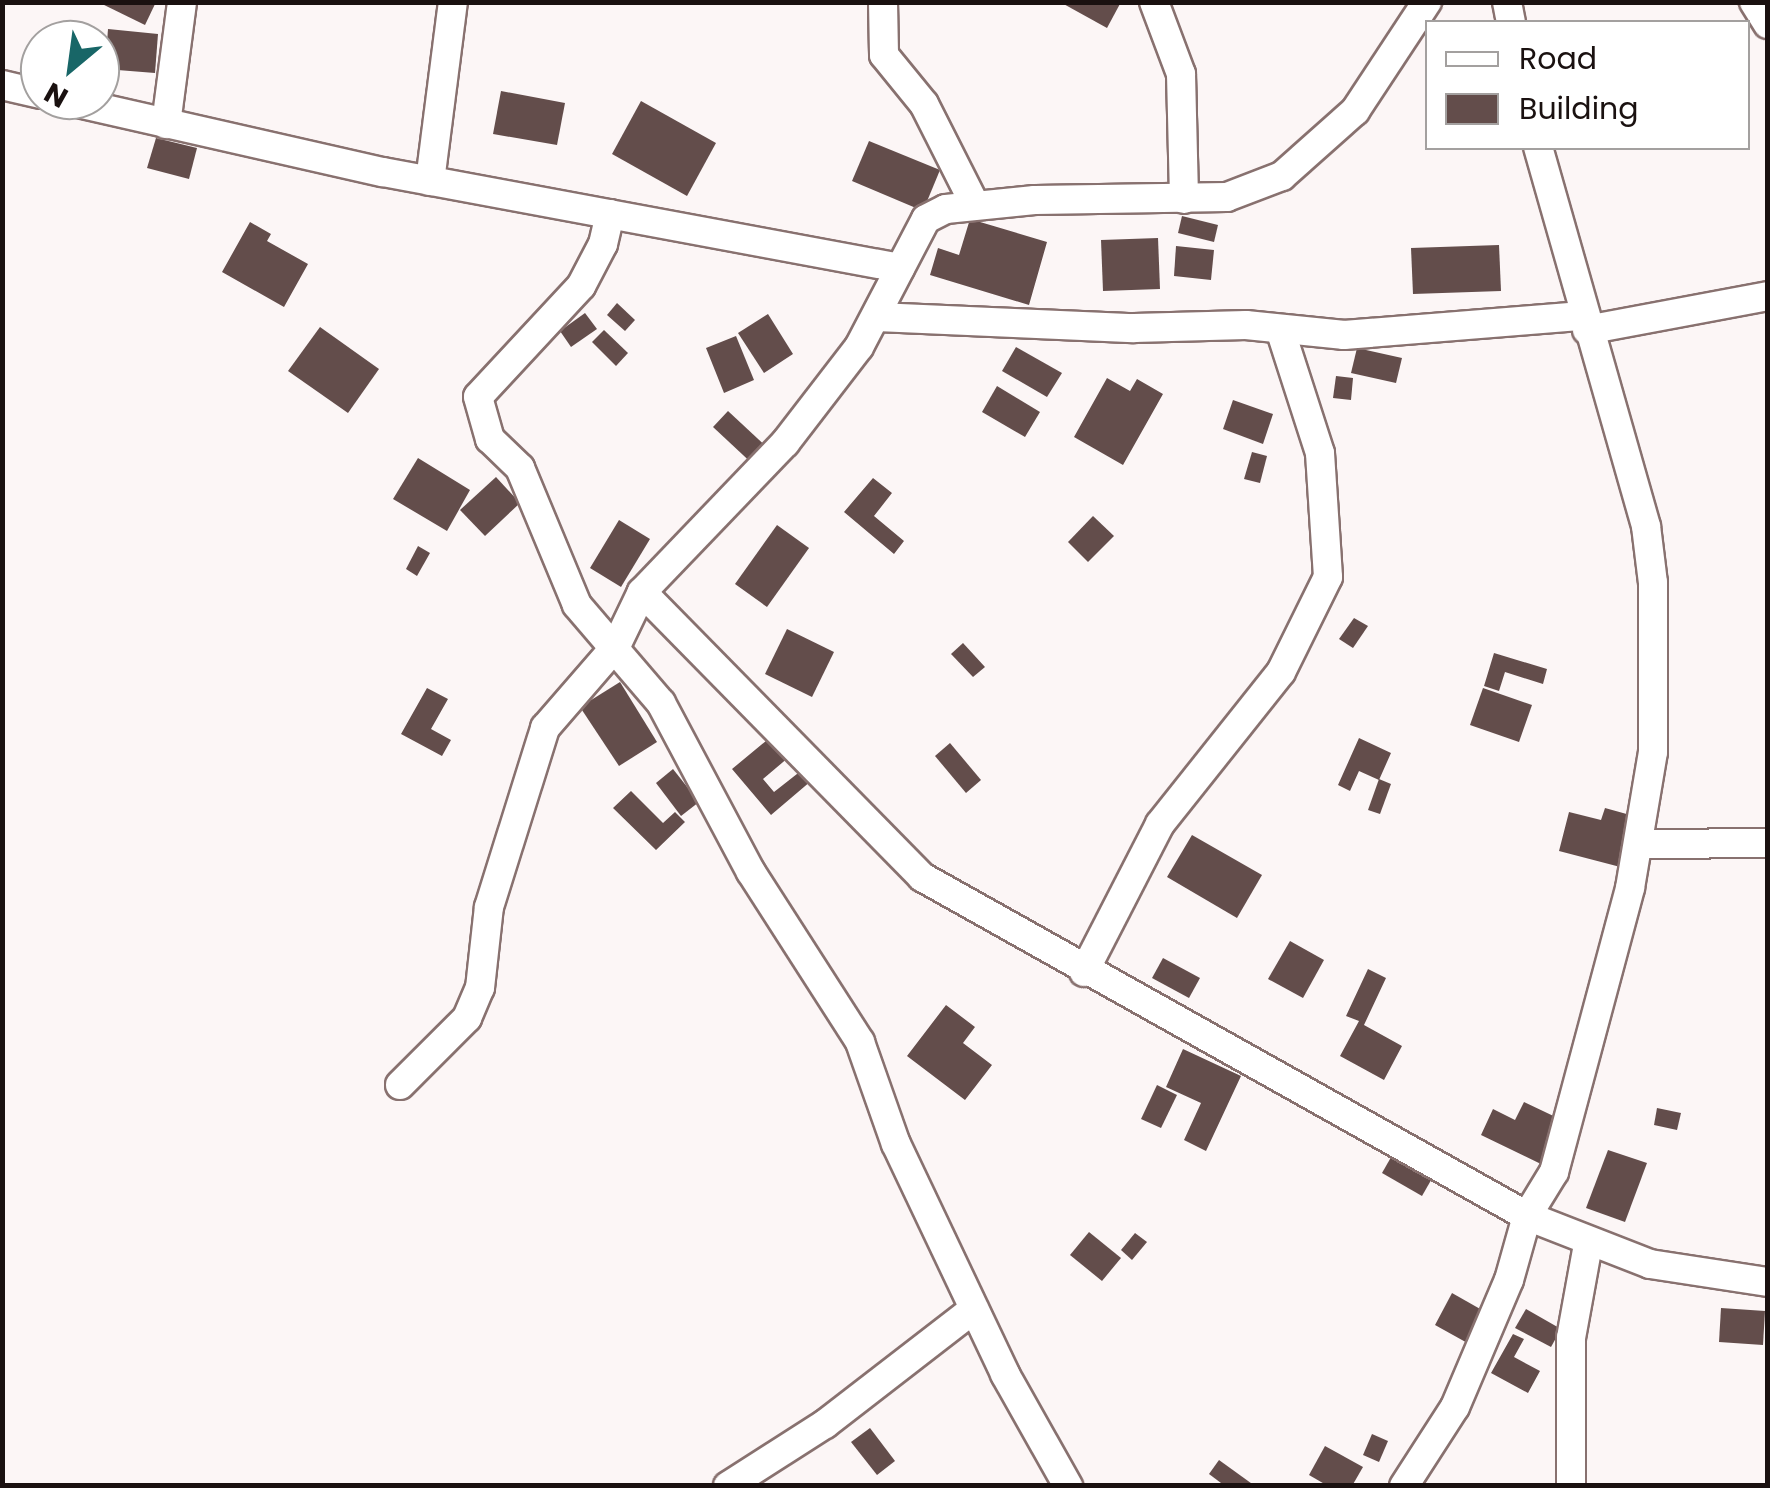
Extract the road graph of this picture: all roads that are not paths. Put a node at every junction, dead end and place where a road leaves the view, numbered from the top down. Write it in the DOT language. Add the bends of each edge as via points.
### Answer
graph roads {
  1 [pos="182,2"];
  2 [pos="453,2"];
  3 [pos="882,2"];
  4 [pos="1154,2"];
  5 [pos="1427,2"];
  6 [pos="1754,2"];
  7 [pos="1768,24"];
  8 [pos="120,113"];
  9 [pos="166,124"];
  10 [pos="1539,150"];
  11 [pos="430,181"];
  12 [pos="1184,199"];
  13 [pos="974,205"];
  14 [pos="610,214"];
  15 [pos="900,268"];
  16 [pos="1768,296"];
  17 [pos="877,317"];
  18 [pos="1585,323"];
  19 [pos="1280,328"];
  20 [pos="642,592"];
  21 [pos="616,646"];
  22 [pos="1768,843"];
  23 [pos="1638,844"];
  24 [pos="1084,972"];
  25 [pos="400,1084"];
  26 [pos="1527,1216"];
  27 [pos="1588,1244"];
  28 [pos="1768,1282"];
  29 [pos="974,1309"];
  30 [pos="728,1486"];
  31 [pos="1068,1486"];
  32 [pos="1404,1486"];
  33 [pos="1571,1486"];
  1 -- 9 [label="street"];
  2 -- 11 [label="street"];
  3 -- 13 [label="street" via="884,56 924,104"];
  4 -- 12 [label="street" via="1181,74"];
  5 -- 12 [label="street" via="1355,111 1282,176 1227,197"];
  6 -- 7 [label="street"];
  8 -- 9 [label="street"];
  9 -- 11 [label="street"];
  10 -- 18 [label="street"];
  11 -- 14 [label="street"];
  12 -- 13 [label="street"];
  13 -- 15 [label="street" via="926,219"];
  14 -- 15 [label="street"];
  14 -- 21 [label="street" via="603,244 580,286 478,397 490,440 520,468 576,605"];
  15 -- 17 [label="street"];
  16 -- 18 [label="street"];
  17 -- 19 [label="street"];
  17 -- 20 [label="street" via="785,443"];
  18 -- 19 [label="street" via="1344,334"];
  18 -- 23 [label="street" via="1646,526 1653,583 1653,752"];
  19 -- 24 [label="street" via="1320,453 1328,578 1281,672 1160,824"];
  20 -- 21 [label="street"];
  20 -- 24 [label="street" via="922,877"];
  21 -- 25 [label="street" via="545,728 489,907 480,988 467,1018"];
  21 -- 29 [label="street" via="661,703 770,904 860,1042 896,1144"];
  22 -- 23 [label="street"];
  23 -- 26 [label="street" via="1554,1172"];
  24 -- 26 [label="street"];
  26 -- 27 [label="street"];
  26 -- 32 [label="street" via="1456,1407"];
  27 -- 28 [label="street" via="1650,1264"];
  27 -- 33 [label="street" via="1571,1338"];
  29 -- 30 [label="street" via="826,1424"];
  29 -- 31 [label="street"];
}
